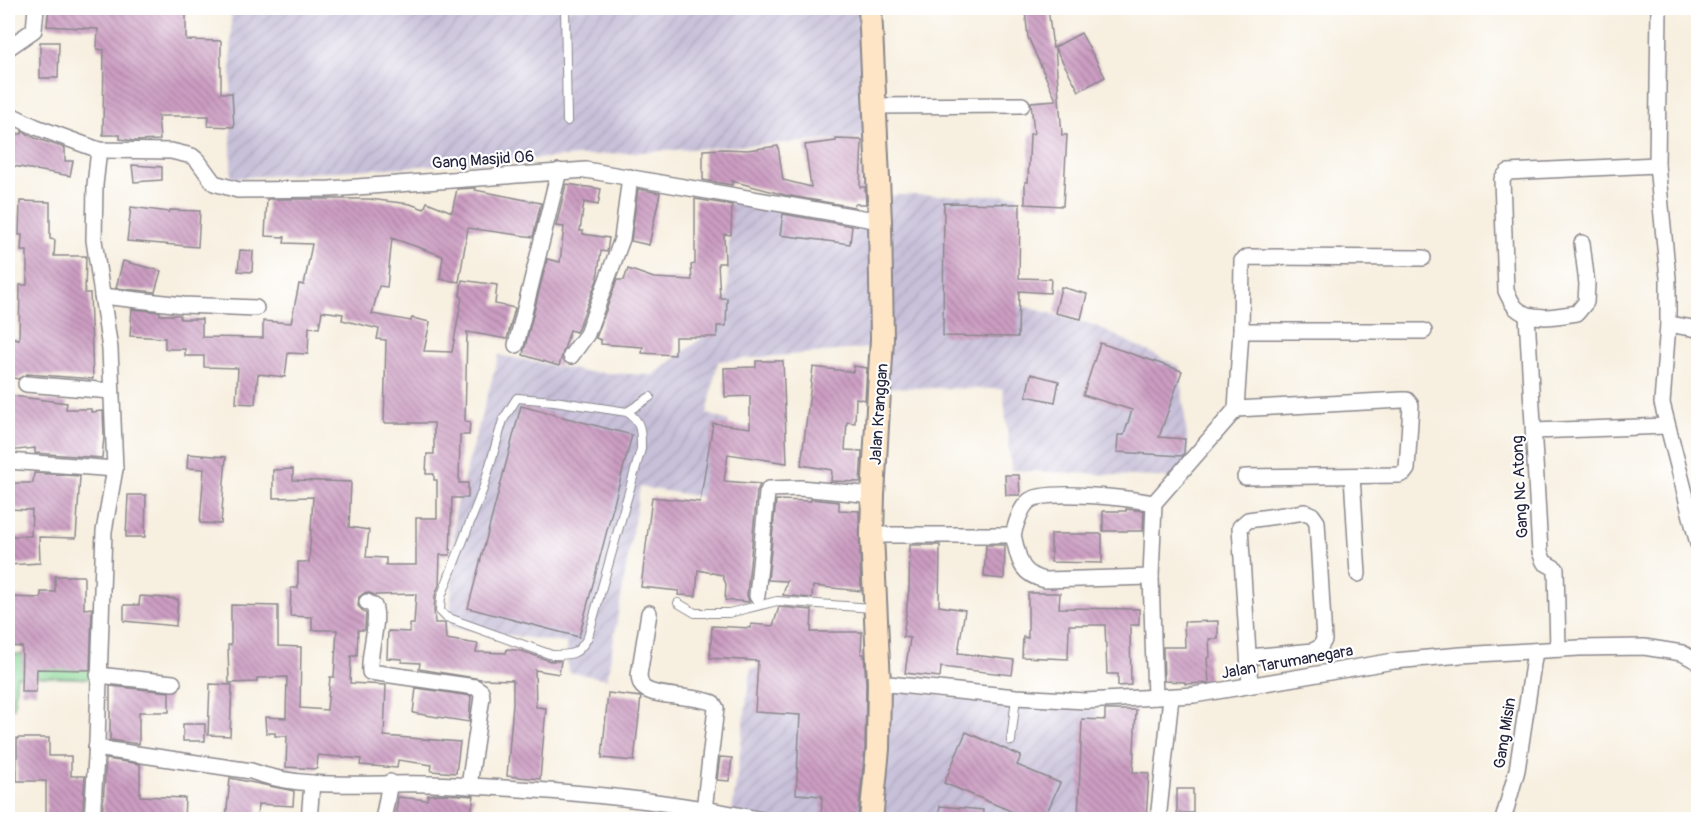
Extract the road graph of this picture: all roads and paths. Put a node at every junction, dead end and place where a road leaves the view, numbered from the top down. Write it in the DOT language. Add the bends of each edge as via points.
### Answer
graph roads {
  1 [pos="36,8"];
  2 [pos="566,8"];
  3 [pos="870,8"];
  4 [pos="1659,8"];
  5 [pos="8,48"];
  6 [pos="1022,105"];
  7 [pos="874,106"];
  8 [pos="8,111"];
  9 [pos="567,121"];
  10 [pos="99,150"];
  11 [pos="1657,165"];
  12 [pos="559,171"];
  13 [pos="630,177"];
  14 [pos="880,221"];
  15 [pos="1582,243"];
  16 [pos="1423,258"];
  17 [pos="102,296"];
  18 [pos="256,308"];
  19 [pos="1527,315"];
  20 [pos="1668,324"];
  21 [pos="1698,330"];
  22 [pos="1241,331"];
  23 [pos="1424,331"];
  24 [pos="516,345"];
  25 [pos="571,356"];
  26 [pos="26,384"];
  27 [pos="111,391"];
  28 [pos="650,397"];
  29 [pos="1236,409"];
  30 [pos="627,412"];
  31 [pos="1666,426"];
  32 [pos="1534,430"];
  33 [pos="8,461"];
  34 [pos="115,469"];
  35 [pos="1352,476"];
  36 [pos="1245,477"];
  37 [pos="873,495"];
  38 [pos="1154,503"];
  39 [pos="872,535"];
  40 [pos="1013,535"];
  41 [pos="1698,544"];
  42 [pos="1358,574"];
  43 [pos="1151,577"];
  44 [pos="757,596"];
  45 [pos="367,602"];
  46 [pos="678,603"];
  47 [pos="876,608"];
  48 [pos="649,614"];
  49 [pos="1558,650"];
  50 [pos="1535,651"];
  51 [pos="1249,657"];
  52 [pos="1698,662"];
  53 [pos="98,675"];
  54 [pos="173,683"];
  55 [pos="879,683"];
  56 [pos="1250,686"];
  57 [pos="1155,697"];
  58 [pos="1172,697"];
  59 [pos="1016,698"];
  60 [pos="1011,741"];
  61 [pos="96,748"];
  62 [pos="390,782"];
  63 [pos="312,783"];
  64 [pos="469,786"];
  65 [pos="704,810"];
  66 [pos="92,819"];
  67 [pos="309,819"];
  68 [pos="383,819"];
  69 [pos="762,819"];
  70 [pos="871,819"];
  71 [pos="1158,819"];
  72 [pos="1503,819"];
  1 -- 5 [label="street" via="34,30"];
  2 -- 9 [label="lane"];
  3 -- 7 [label="main road, Jalan Kranggan"];
  4 -- 11 [label="street"];
  6 -- 7 [label="street"];
  7 -- 14 [label="main road, Jalan Kranggan"];
  8 -- 10 [label="street, Gang Masjid 06"];
  10 -- 12 [label="street, Gang Masjid 06" via="192,156 214,183 238,190 330,189"];
  10 -- 17 [label="street" via="94,240"];
  11 -- 19 [label="street" via="1505,174 1502,178 1506,291 1515,307"];
  11 -- 20 [label="street" via="1667,253"];
  12 -- 13 [label="street, Gang Masjid 06" via="600,171"];
  12 -- 24 [label="street"];
  13 -- 14 [label="street, Gang Masjid 06"];
  13 -- 25 [label="street" via="622,239 587,334"];
  14 -- 37 [label="main road, Jalan Kranggan" via="882,361"];
  15 -- 19 [label="street" via="1586,302 1577,313"];
  16 -- 22 [label="street" via="1244,258"];
  17 -- 18 [label="street"];
  17 -- 27 [label="street"];
  19 -- 32 [label="street, Gang Nc Atong"];
  20 -- 21 [label="street"];
  20 -- 31 [label="street" via="1662,387"];
  22 -- 23 [label="street"];
  22 -- 29 [label="street"];
  26 -- 27 [label="street"];
  27 -- 34 [label="street"];
  28 -- 30 [label="lane"];
  29 -- 35 [label="street" via="1410,402 1404,473"];
  29 -- 38 [label="street"];
  30 -- 30 [label="lane" via="636,417 641,449 588,637 580,650 552,655 446,618 440,611 441,597 483,489 503,420 517,398"];
  31 -- 32 [label="street"];
  31 -- 41 [label="street"];
  32 -- 49 [label="street, Gang Nc Atong" via="1540,552 1544,562 1556,569"];
  33 -- 34 [label="street"];
  34 -- 53 [label="street" via="104,531"];
  35 -- 36 [label="street"];
  35 -- 42 [label="street"];
  37 -- 39 [label="main road, Jalan Kranggan"];
  37 -- 44 [label="street" via="770,489"];
  38 -- 40 [label="street" via="1041,496 1029,500"];
  38 -- 43 [label="street"];
  39 -- 40 [label="street"];
  39 -- 47 [label="main road, Jalan Kranggan"];
  40 -- 43 [label="street" via="1022,567 1035,578"];
  43 -- 57 [label="street"];
  45 -- 64 [label="street" via="377,612 370,672 481,691"];
  46 -- 47 [label="lane" via="694,614 729,614 777,601"];
  47 -- 55 [label="main road, Jalan Kranggan"];
  48 -- 65 [label="street" via="640,684 653,692 705,699 716,708"];
  49 -- 50 [label="street, Jalan Tarumanegara"];
  49 -- 52 [label="street, Jalan Tarumanegara" via="1644,648 1682,654"];
  50 -- 56 [label="street, Jalan Tarumanegara" via="1394,661"];
  50 -- 72 [label="street, Gang Misin" via="1517,770"];
  51 -- 51 [label="street" via="1240,527 1248,520 1305,512 1317,522 1324,640 1313,651"];
  51 -- 56 [label="street"];
  53 -- 54 [label="street"];
  53 -- 61 [label="street"];
  55 -- 59 [label="street, Jalan Tarumanegara"];
  55 -- 70 [label="main road, Jalan Kranggan"];
  56 -- 58 [label="street, Jalan Tarumanegara"];
  57 -- 58 [label="street, Jalan Tarumanegara"];
  57 -- 59 [label="street, Jalan Tarumanegara" via="1085,702"];
  58 -- 71 [label="street"];
  59 -- 60 [label="lane"];
  61 -- 63 [label="street"];
  61 -- 66 [label="street"];
  62 -- 63 [label="street"];
  62 -- 64 [label="street"];
  62 -- 68 [label="street"];
  63 -- 67 [label="street"];
  64 -- 65 [label="street" via="614,796"];
  65 -- 69 [label="street"];
}
